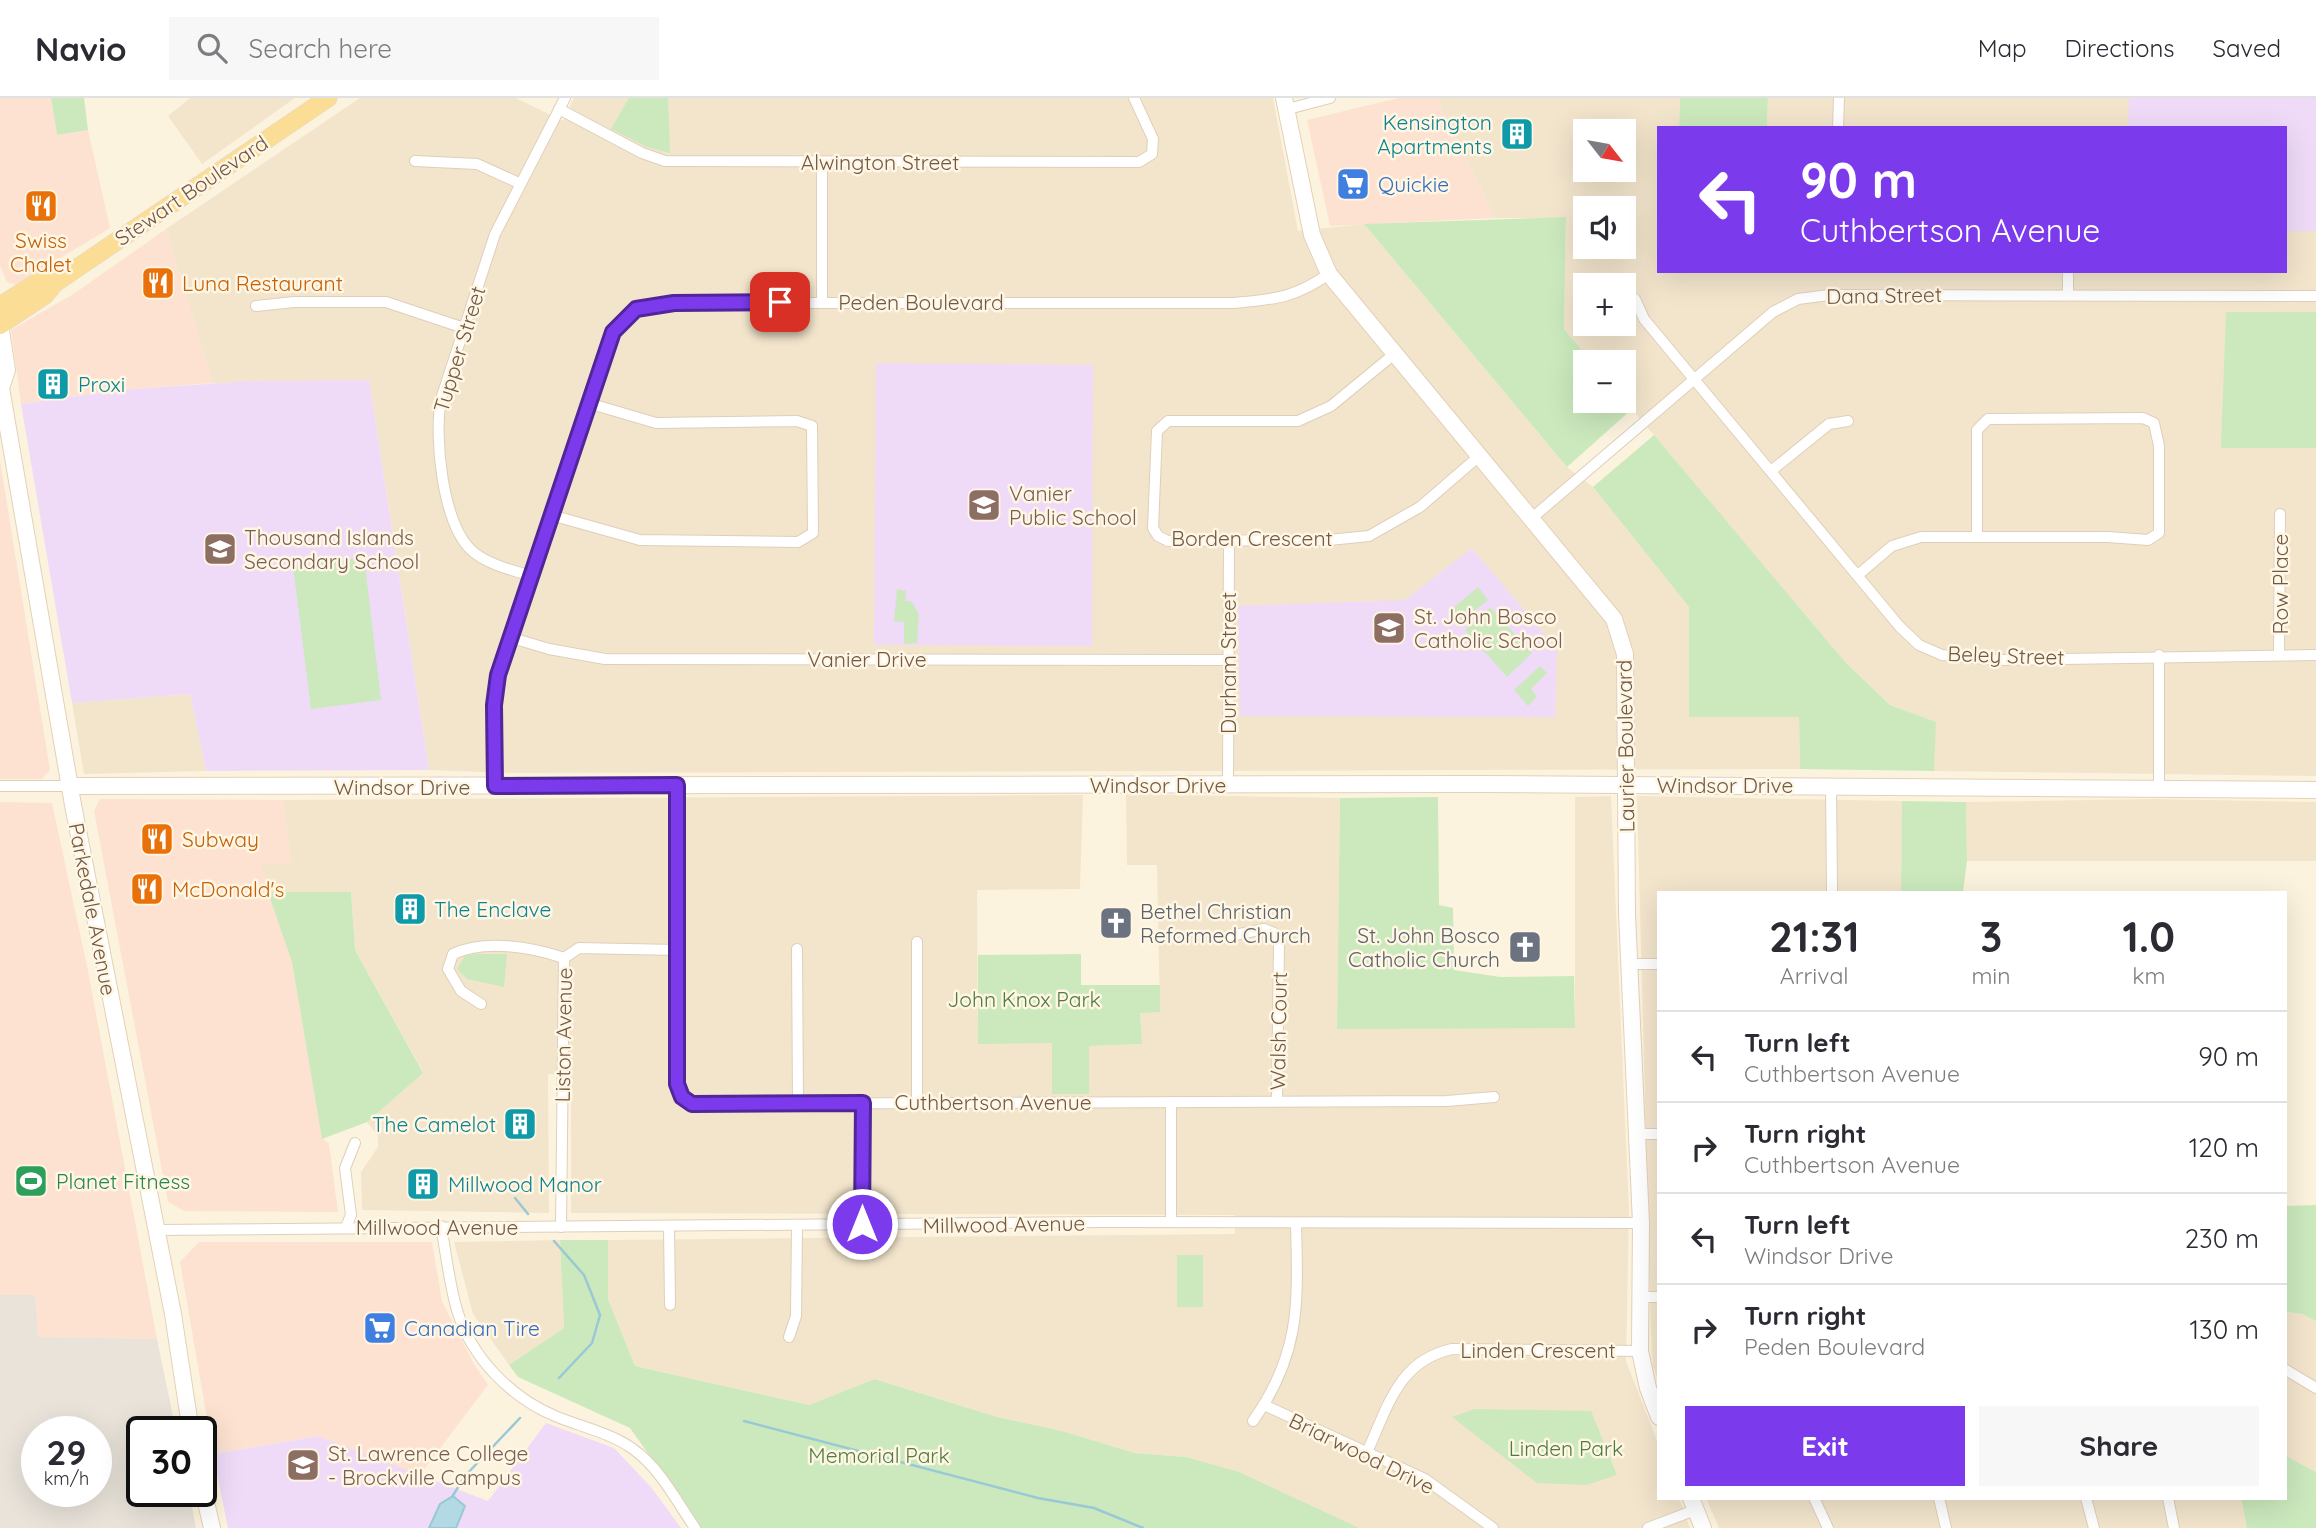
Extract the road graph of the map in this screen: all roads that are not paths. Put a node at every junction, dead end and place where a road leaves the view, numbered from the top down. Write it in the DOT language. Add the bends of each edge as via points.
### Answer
graph roads {
  1 [pos="328,98"];
  2 [pos="565,98"];
  3 [pos="1135,98"];
  4 [pos="1330,98"];
  5 [pos="1839,98"];
  6 [pos="1286,104"];
  7 [pos="559,109"];
  8 [pos="1838,126"];
  9 [pos="415,161"];
  10 [pos="822,162"];
  11 [pos="519,183"];
  12 [pos="2068,273"];
  13 [pos="1329,274"];
  14 [pos="55,283"];
  15 [pos="2068,294"];
  16 [pos="2316,296"];
  17 [pos="1636,301"];
  18 [pos="822,302"];
  19 [pos="0,306"];
  20 [pos="256,306"];
  21 [pos="0,325"];
  22 [pos="464,328"];
  23 [pos="1393,355"];
  24 [pos="1695,381"];
  25 [pos="1,384"];
  26 [pos="588,403"];
  27 [pos="1848,421"];
  28 [pos="1478,457"];
  29 [pos="1770,471"];
  30 [pos="2280,514"];
  31 [pos="551,515"];
  32 [pos="1532,519"];
  33 [pos="1977,536"];
  34 [pos="1229,541"];
  35 [pos="529,575"];
  36 [pos="1858,575"];
  37 [pos="509,637"];
  38 [pos="2279,654"];
  39 [pos="2159,655"];
  40 [pos="2316,655"];
  41 [pos="1227,660"];
  42 [pos="1625,784"];
  43 [pos="677,785"];
  44 [pos="1831,785"];
  45 [pos="0,786"];
  46 [pos="70,786"];
  47 [pos="495,786"];
  48 [pos="1228,786"];
  49 [pos="2159,788"];
  50 [pos="2316,790"];
  51 [pos="1832,891"];
  52 [pos="1220,938"];
  53 [pos="917,942"];
  54 [pos="797,949"];
  55 [pos="677,950"];
  56 [pos="564,958"];
  57 [pos="1629,964"];
  58 [pos="1657,964"];
  59 [pos="481,1004"];
  60 [pos="1494,1097"];
  61 [pos="1277,1100"];
  62 [pos="917,1102"];
  63 [pos="1171,1102"];
  64 [pos="798,1103"];
  65 [pos="863,1103"];
  66 [pos="1638,1134"];
  67 [pos="1657,1134"];
  68 [pos="355,1143"];
  69 [pos="1171,1222"];
  70 [pos="1641,1223"];
  71 [pos="862,1224"];
  72 [pos="1296,1224"];
  73 [pos="441,1226"];
  74 [pos="797,1226"];
  75 [pos="346,1227"];
  76 [pos="561,1227"];
  77 [pos="669,1227"];
  78 [pos="156,1230"];
  79 [pos="1640,1297"];
  80 [pos="1657,1297"];
  81 [pos="670,1305"];
  82 [pos="789,1337"];
  83 [pos="1640,1351"];
  84 [pos="2287,1371"];
  85 [pos="2316,1388"];
  86 [pos="1264,1405"];
  87 [pos="1657,1412"];
  88 [pos="189,1416"];
  89 [pos="1253,1421"];
  90 [pos="1367,1452"];
  91 [pos="1815,1500"];
  92 [pos="1939,1500"];
  93 [pos="2087,1500"];
  94 [pos="2168,1500"];
  95 [pos="1693,1504"];
  96 [pos="207,1507"];
  97 [pos="212,1528"];
  98 [pos="695,1528"];
  99 [pos="1493,1528"];
  100 [pos="1648,1528"];
  101 [pos="1703,1528"];
  102 [pos="1828,1528"];
  103 [pos="1946,1528"];
  104 [pos="2094,1528"];
  105 [pos="2174,1528"];
  1 -- 14 [label="main road, Stewart Boulevard"];
  2 -- 7 [label="street, Tupper Street"];
  3 -- 10 [label="street, Alwington Street" via="1153,139 1152,154 1139,162"];
  4 -- 6 [label="street"];
  5 -- 8 [label="street"];
  6 -- 13 [label="street, Laurier Boulevard" via="1312,234"];
  7 -- 10 [label="street, Alwington Street" via="665,161"];
  7 -- 11 [label="street, Tupper Street"];
  9 -- 11 [label="street" via="477,164"];
  10 -- 18 [label="street"];
  11 -- 22 [label="street, Tupper Street" via="495,233"];
  12 -- 15 [label="street"];
  13 -- 18 [label="street, Peden Boulevard" via="1283,298 1233,303"];
  13 -- 23 [label="street, Laurier Boulevard"];
  14 -- 19 [label="main road, Stewart Boulevard" via="41,280"];
  14 -- 21 [label="main road, Stewart Boulevard"];
  15 -- 16 [label="street, Dana Street"];
  15 -- 24 [label="street, Dana Street" via="1798,299 1773,313"];
  17 -- 24 [label="street, Beley Street" via="1644,319"];
  18 -- 26 [label="street, Peden Boulevard" via="674,303 636,309 613,332"];
  20 -- 22 [label="street" via="386,302"];
  21 -- 25 [label="street, Parkedale Avenue" via="7,370"];
  22 -- 35 [label="street, Tupper Street" via="436,424 449,505 457,530 471,550"];
  23 -- 28 [label="street, Laurier Boulevard"];
  23 -- 34 [label="street, Borden Crescent" via="1331,406 1298,421 1168,421 1157,431 1153,519 1158,536 1168,541"];
  24 -- 29 [label="street, Beley Street"];
  24 -- 32 [label="street, Dana Street"];
  25 -- 46 [label="street, Parkedale Avenue"];
  26 -- 31 [label="street, Peden Boulevard"];
  26 -- 31 [label="street" via="656,423 797,421 812,426 813,533 798,542 640,540"];
  27 -- 29 [label="street" via="1829,424"];
  28 -- 32 [label="street, Laurier Boulevard"];
  28 -- 34 [label="street, Borden Crescent" via="1420,507 1369,536"];
  29 -- 36 [label="street, Beley Street"];
  30 -- 38 [label="street, Row Place"];
  31 -- 35 [label="street, Peden Boulevard"];
  32 -- 42 [label="street, Laurier Boulevard" via="1614,619 1625,654"];
  33 -- 33 [label="street" via="2148,540 2159,533 2159,446 2154,423 2143,418 1988,419 1977,430"];
  33 -- 36 [label="street" via="1921,537 1892,546"];
  34 -- 41 [label="street, Durham Street"];
  35 -- 37 [label="street, Peden Boulevard"];
  36 -- 39 [label="street, Beley Street" via="1900,627 1919,645 1942,655 1997,660"];
  37 -- 41 [label="street, Vanier Drive" via="605,659"];
  37 -- 47 [label="street, Peden Boulevard" via="494,705"];
  38 -- 39 [label="street, Beley Street"];
  38 -- 40 [label="street, Beley Street"];
  39 -- 49 [label="street"];
  41 -- 48 [label="street, Durham Street"];
  42 -- 44 [label="street, Windsor Drive"];
  42 -- 48 [label="street, Windsor Drive"];
  42 -- 57 [label="street, Laurier Boulevard"];
  43 -- 47 [label="street, Windsor Drive"];
  43 -- 48 [label="street, Windsor Drive"];
  43 -- 55 [label="street, Cuthbertson Avenue"];
  44 -- 49 [label="street, Windsor Drive"];
  44 -- 51 [label="street"];
  45 -- 46 [label="street, Windsor Drive"];
  46 -- 47 [label="street, Windsor Drive"];
  46 -- 78 [label="street, Parkedale Avenue"];
  49 -- 50 [label="street, Windsor Drive"];
  52 -- 61 [label="street, Walsh Court" via="1264,929 1274,933 1279,944"];
  53 -- 62 [label="street"];
  54 -- 64 [label="street"];
  55 -- 56 [label="street, Liston Avenue" via="579,948"];
  55 -- 64 [label="street, Cuthbertson Avenue" via="677,1084 682,1097 692,1104"];
  56 -- 59 [label="street" via="532,948 466,948 453,954 448,969 461,991"];
  56 -- 76 [label="street, Liston Avenue"];
  57 -- 58 [label="street"];
  57 -- 66 [label="street, Laurier Boulevard"];
  60 -- 61 [label="street, Cuthbertson Avenue"];
  61 -- 63 [label="street, Cuthbertson Avenue"];
  62 -- 63 [label="street, Cuthbertson Avenue"];
  62 -- 65 [label="street, Cuthbertson Avenue"];
  63 -- 69 [label="street"];
  64 -- 65 [label="street, Cuthbertson Avenue"];
  65 -- 71 [label="street"];
  66 -- 67 [label="street"];
  66 -- 70 [label="street, Laurier Boulevard"];
  68 -- 75 [label="street" via="345,1168 351,1215"];
  69 -- 71 [label="street, Millwood Avenue"];
  69 -- 72 [label="street, Millwood Avenue"];
  70 -- 72 [label="street, Millwood Avenue"];
  70 -- 79 [label="street, Laurier Boulevard"];
  71 -- 74 [label="street, Millwood Avenue"];
  72 -- 86 [label="street" via="1296,1326"];
  73 -- 75 [label="street, Millwood Avenue"];
  73 -- 76 [label="street, Millwood Avenue"];
  73 -- 98 [label="street" via="457,1311 487,1367 526,1401 633,1449 650,1464"];
  74 -- 77 [label="street, Millwood Avenue"];
  74 -- 82 [label="street" via="796,1316"];
  75 -- 78 [label="street, Millwood Avenue"];
  76 -- 77 [label="street, Millwood Avenue"];
  77 -- 81 [label="street"];
  78 -- 88 [label="street, Parkedale Avenue"];
  79 -- 80 [label="street"];
  79 -- 83 [label="street, Laurier Boulevard"];
  83 -- 87 [label="street, Laurier Boulevard"];
  83 -- 90 [label="street, Linden Crescent" via="1452,1349 1433,1353 1400,1381"];
  84 -- 85 [label="street"];
  86 -- 89 [label="street"];
  86 -- 90 [label="street, Briarwood Drive"];
  90 -- 99 [label="street, Briarwood Drive" via="1425,1479"];
  91 -- 102 [label="street"];
  92 -- 103 [label="street"];
  93 -- 104 [label="street"];
  94 -- 105 [label="street"];
  95 -- 100 [label="street"];
  95 -- 101 [label="street"];
  96 -- 97 [label="street"];
}
